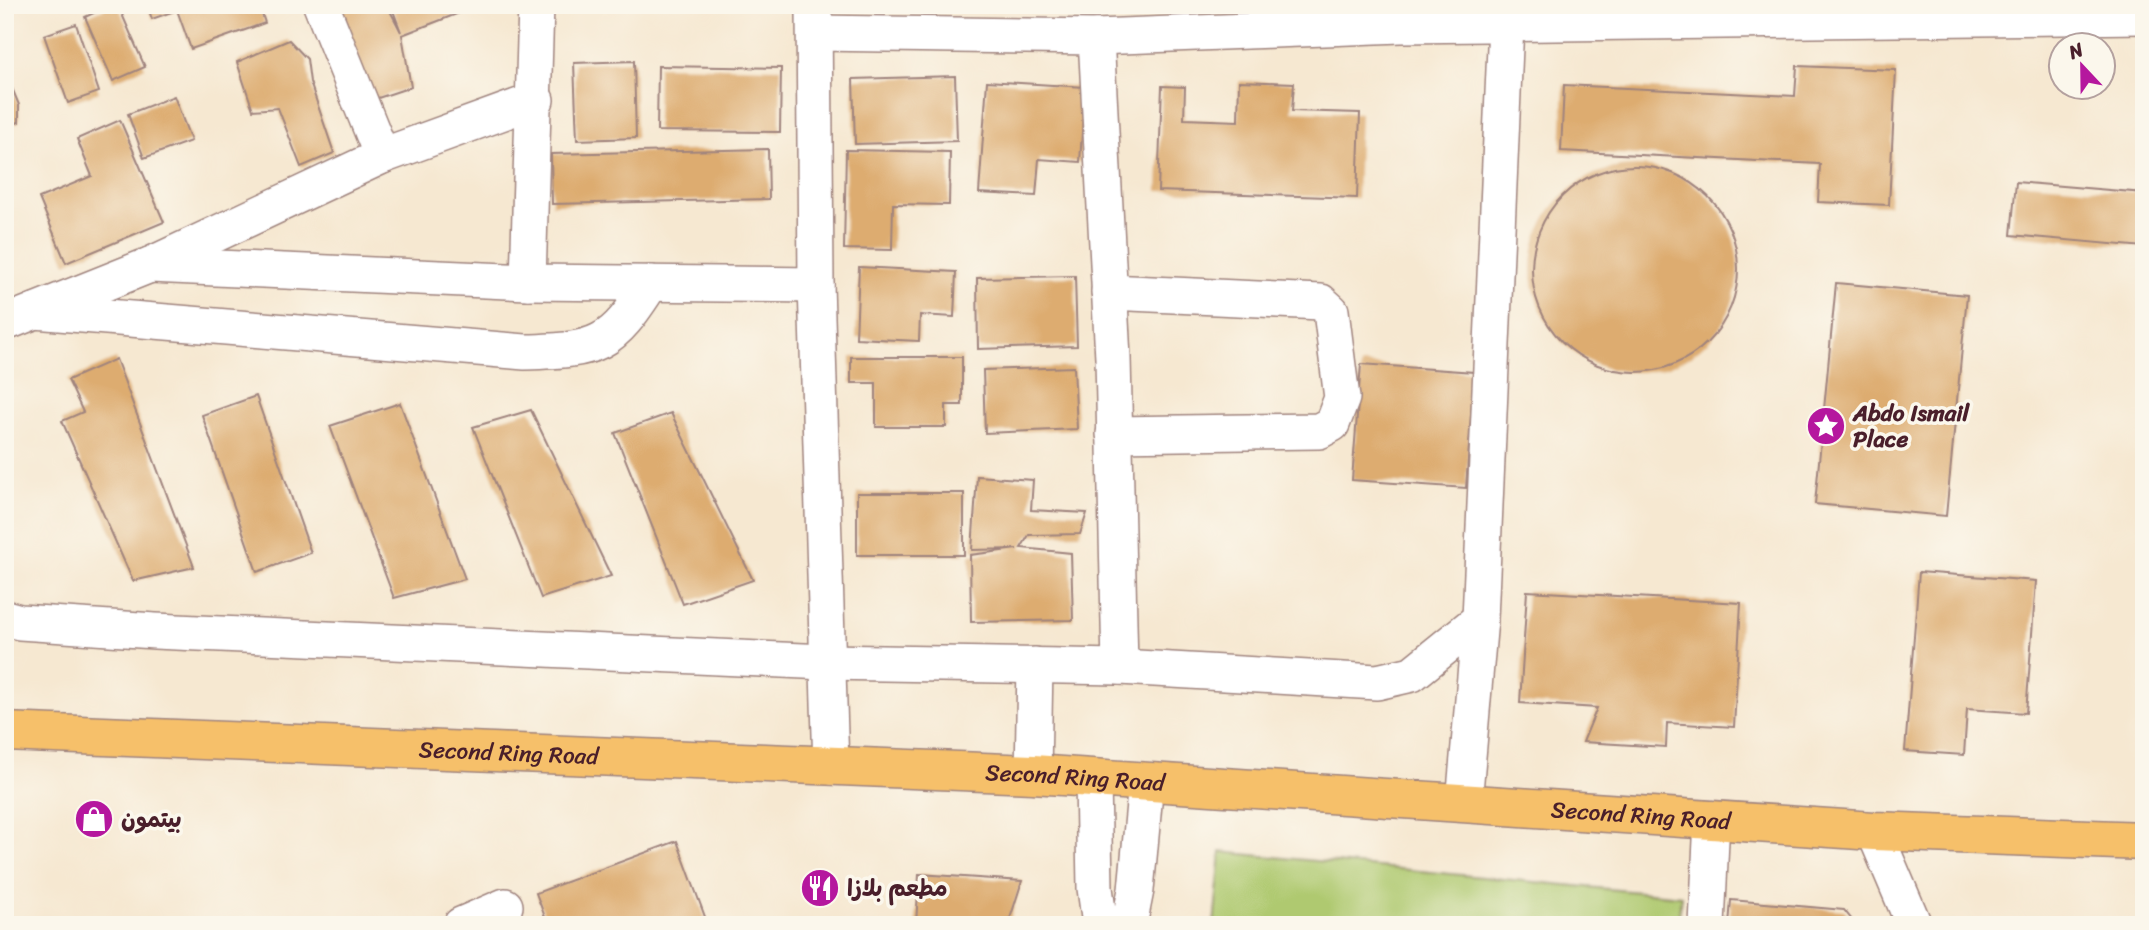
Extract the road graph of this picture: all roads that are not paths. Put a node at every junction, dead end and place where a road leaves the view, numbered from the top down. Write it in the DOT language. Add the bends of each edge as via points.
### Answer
graph roads {
  1 [pos="321,5"];
  2 [pos="536,5"];
  3 [pos="1708,13"];
  4 [pos="1401,15"];
  5 [pos="2144,16"];
  6 [pos="814,19"];
  7 [pos="1506,24"];
  8 [pos="1096,37"];
  9 [pos="536,100"];
  10 [pos="382,156"];
  11 [pos="150,265"];
  12 [pos="528,282"];
  13 [pos="652,283"];
  14 [pos="816,285"];
  15 [pos="1109,292"];
  16 [pos="20,317"];
  17 [pos="1114,433"];
  18 [pos="5,618"];
  19 [pos="1480,619"];
  20 [pos="826,662"];
  21 [pos="1035,665"];
  22 [pos="1120,667"];
  23 [pos="5,706"];
  24 [pos="5,732"];
  25 [pos="61,735"];
  26 [pos="831,767"];
  27 [pos="1033,774"];
  28 [pos="1093,780"];
  29 [pos="1146,782"];
  30 [pos="1464,803"];
  31 [pos="1712,820"];
  32 [pos="1874,831"];
  33 [pos="2144,841"];
  34 [pos="505,906"];
  35 [pos="461,925"];
  36 [pos="1100,925"];
  37 [pos="1129,925"];
  38 [pos="1707,925"];
  39 [pos="1914,925"];
  1 -- 10 [label="street"];
  2 -- 9 [label="street"];
  3 -- 5 [label="street"];
  3 -- 7 [label="street"];
  4 -- 7 [label="street"];
  4 -- 8 [label="street"];
  6 -- 8 [label="street"];
  6 -- 14 [label="street"];
  7 -- 19 [label="street"];
  8 -- 15 [label="street"];
  9 -- 10 [label="street"];
  9 -- 12 [label="street"];
  10 -- 11 [label="street"];
  11 -- 12 [label="street"];
  11 -- 16 [label="street"];
  12 -- 13 [label="street"];
  13 -- 14 [label="street"];
  13 -- 16 [label="street" via="625,324 576,350 525,352"];
  14 -- 20 [label="street"];
  15 -- 17 [label="street"];
  15 -- 17 [label="street" via="1321,302 1331,312 1342,398 1332,424 1319,431"];
  17 -- 22 [label="street"];
  18 -- 20 [label="street" via="155,631"];
  19 -- 22 [label="street" via="1412,674 1377,682"];
  19 -- 30 [label="street"];
  20 -- 21 [label="street"];
  20 -- 26 [label="street"];
  21 -- 22 [label="street"];
  21 -- 27 [label="street"];
  23 -- 25 [label="main road"];
  24 -- 25 [label="main road, Second Ring Road"];
  25 -- 26 [label="main road, Second Ring Road" via="485,749"];
  26 -- 27 [label="main road, Second Ring Road"];
  27 -- 28 [label="main road, Second Ring Road"];
  28 -- 29 [label="main road, Second Ring Road"];
  28 -- 36 [label="street"];
  29 -- 30 [label="main road, Second Ring Road"];
  29 -- 37 [label="street"];
  30 -- 31 [label="main road, Second Ring Road"];
  31 -- 32 [label="main road, Second Ring Road"];
  31 -- 38 [label="street"];
  32 -- 33 [label="main road, Second Ring Road"];
  32 -- 39 [label="street"];
  34 -- 35 [label="street"];
}
